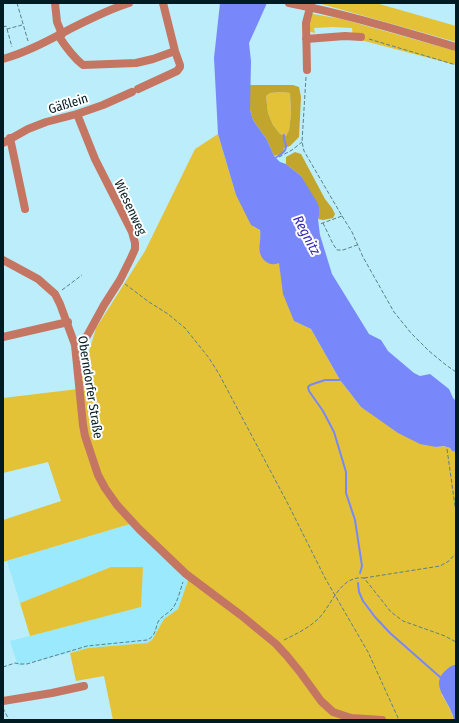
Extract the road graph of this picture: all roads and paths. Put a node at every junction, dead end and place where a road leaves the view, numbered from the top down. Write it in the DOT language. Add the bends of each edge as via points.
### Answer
graph roads {
  1 [pos="17,3"];
  2 [pos="55,3"];
  3 [pos="129,3"];
  4 [pos="163,3"];
  5 [pos="289,3"];
  6 [pos="311,5"];
  7 [pos="108,6"];
  8 [pos="23,24"];
  9 [pos="3,27"];
  10 [pos="7,29"];
  11 [pos="60,35"];
  12 [pos="361,37"];
  13 [pos="306,39"];
  14 [pos="12,47"];
  15 [pos="456,47"];
  16 [pos="31,49"];
  17 [pos="175,51"];
  18 [pos="3,59"];
  19 [pos="456,65"];
  20 [pos="307,70"];
  21 [pos="77,114"];
  22 [pos="10,138"];
  23 [pos="302,142"];
  24 [pos="3,143"];
  25 [pos="280,157"];
  26 [pos="25,209"];
  27 [pos="342,216"];
  28 [pos="323,223"];
  29 [pos="320,224"];
  30 [pos="358,245"];
  31 [pos="3,260"];
  32 [pos="82,275"];
  33 [pos="120,280"];
  34 [pos="55,294"];
  35 [pos="68,322"];
  36 [pos="3,337"];
  37 [pos="75,345"];
  38 [pos="456,372"];
  39 [pos="447,449"];
  40 [pos="456,513"];
  41 [pos="456,553"];
  42 [pos="186,574"];
  43 [pos="364,578"];
  44 [pos="335,595"];
  45 [pos="456,642"];
  46 [pos="276,644"];
  47 [pos="3,667"];
  48 [pos="84,686"];
  49 [pos="3,701"];
  50 [pos="3,708"];
  51 [pos="9,720"];
  52 [pos="382,720"];
  53 [pos="399,720"];
  1 -- 8 [label="path"];
  2 -- 11 [label="street"];
  3 -- 7 [label="street"];
  4 -- 17 [label="street"];
  5 -- 6 [label="street"];
  6 -- 13 [label="street" via="306,23"];
  6 -- 15 [label="street"];
  7 -- 11 [label="street"];
  8 -- 10 [label="path"];
  8 -- 16 [label="path"];
  9 -- 10 [label="path" via="6,26"];
  10 -- 14 [label="path"];
  11 -- 16 [label="street"];
  11 -- 17 [label="street" via="72,55 83,65 136,63"];
  12 -- 13 [label="street"];
  12 -- 19 [label="path"];
  13 -- 20 [label="street"];
  16 -- 18 [label="street"];
  17 -- 21 [label="street, Gäßlein" via="180,65 179,70"];
  20 -- 23 [label="path"];
  21 -- 22 [label="street, Gäßlein" via="46,122"];
  21 -- 33 [label="street, Wiesenweg" via="95,159 136,243 132,258"];
  22 -- 24 [label="street, Gäßlein"];
  22 -- 26 [label="street"];
  23 -- 25 [label="path"];
  23 -- 27 [label="path" via="304,151"];
  27 -- 28 [label="path"];
  27 -- 30 [label="path"];
  28 -- 29 [label="path"];
  28 -- 30 [label="path" via="337,250"];
  30 -- 38 [label="path" via="394,312 430,352"];
  31 -- 34 [label="street, Oberndorfer Straße" via="38,279"];
  32 -- 34 [label="path"];
  33 -- 37 [label="street, Wiesenweg" via="87,336"];
  33 -- 44 [label="path" via="185,328 209,358"];
  34 -- 35 [label="street, Oberndorfer Straße"];
  35 -- 36 [label="street"];
  35 -- 37 [label="street, Oberndorfer Straße"];
  37 -- 42 [label="street, Oberndorfer Straße" via="83,425 98,475 122,510"];
  39 -- 40 [label="path"];
  41 -- 43 [label="path" via="440,566"];
  42 -- 46 [label="street, Oberndorfer Straße"];
  42 -- 47 [label="path" via="174,606 159,621 151,638 87,646 26,664 15,663"];
  43 -- 44 [label="path" via="353,579"];
  43 -- 45 [label="path" via="391,612 403,621"];
  44 -- 46 [label="path" via="319,618 300,633"];
  44 -- 53 [label="path" via="368,652"];
  46 -- 52 [label="street, Oberndorfer Straße" via="321,702 333,712 351,718"];
  48 -- 49 [label="street"];
  50 -- 51 [label="path"];
}
